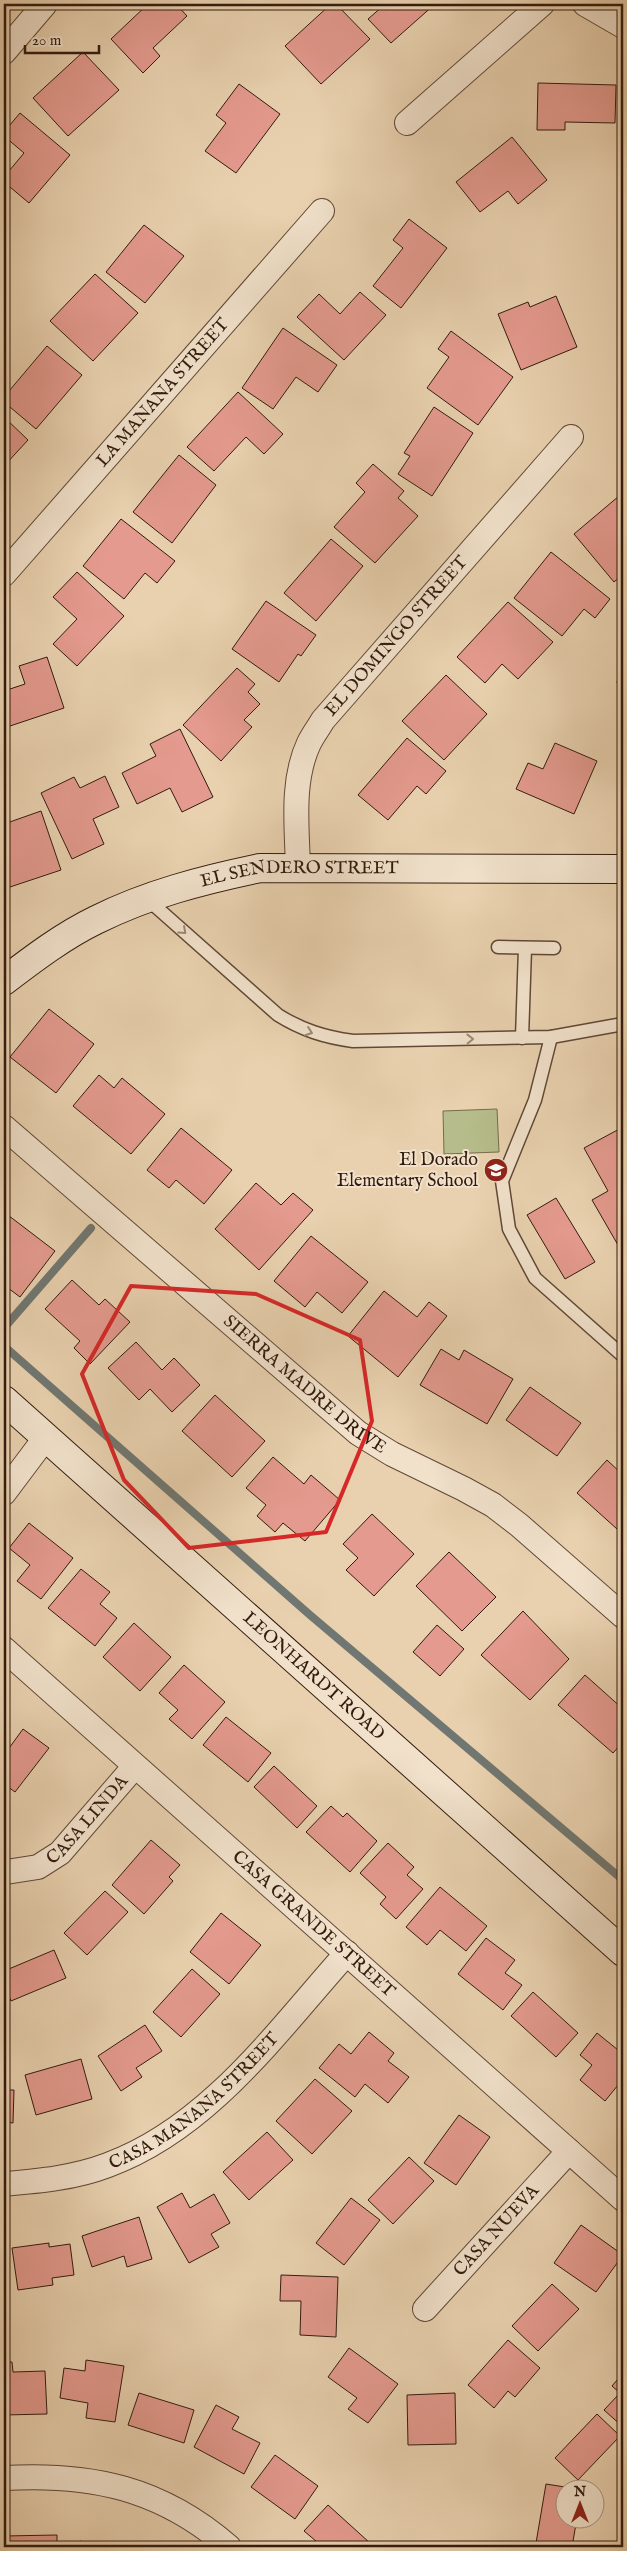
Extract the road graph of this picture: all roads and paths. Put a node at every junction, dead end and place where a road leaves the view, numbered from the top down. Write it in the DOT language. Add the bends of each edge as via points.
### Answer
graph roads {
  1 [pos="45,4"];
  2 [pos="542,4"];
  3 [pos="585,4"];
  4 [pos="623,26"];
  5 [pos="4,52"];
  6 [pos="407,123"];
  7 [pos="322,211"];
  8 [pos="571,437"];
  9 [pos="4,574"];
  10 [pos="298,868"];
  11 [pos="623,869"];
  12 [pos="146,898"];
  13 [pos="498,947"];
  14 [pos="525,948"];
  15 [pos="554,948"];
  16 [pos="4,982"];
  17 [pos="623,1024"];
  18 [pos="551,1037"];
  19 [pos="522,1038"];
  20 [pos="4,1127"];
  21 [pos="623,1356"];
  22 [pos="4,1400"];
  23 [pos="46,1437"];
  24 [pos="4,1492"];
  25 [pos="623,1616"];
  26 [pos="4,1649"];
  27 [pos="135,1766"];
  28 [pos="6,1872"];
  29 [pos="623,1952"];
  30 [pos="346,1953"];
  31 [pos="569,2151"];
  32 [pos="4,2184"];
  33 [pos="623,2199"];
  34 [pos="425,2309"];
  35 [pos="4,2478"];
  36 [pos="229,2547"];
  1 -- 5 [label="street"];
  2 -- 6 [label="street"];
  3 -- 4 [label="street"];
  7 -- 9 [label="street, LA MANANA STREET"];
  8 -- 10 [label="street, EL DOMINGO STREET" via="323,720 309,742 297,788"];
  10 -- 11 [label="street, EL SENDERO STREET"];
  10 -- 12 [label="street, EL SENDERO STREET" via="260,868 203,880"];
  12 -- 16 [label="street, EL SENDERO STREET" via="95,920 44,951"];
  12 -- 19 [label="lane, one-way" via="278,1015 299,1028 325,1037 353,1041"];
  13 -- 14 [label="lane"];
  14 -- 15 [label="lane"];
  14 -- 19 [label="lane"];
  17 -- 18 [label="lane"];
  18 -- 19 [label="lane"];
  18 -- 21 [label="lane" via="535,1100 502,1181 509,1229 535,1278"];
  20 -- 25 [label="street, SIERRA MADRE DRIVE" via="358,1433 392,1454 493,1505"];
  22 -- 23 [label="street, LEONHARDT ROAD"];
  23 -- 24 [label="street"];
  23 -- 29 [label="street, LEONHARDT ROAD"];
  26 -- 27 [label="street, CASA GRANDE STREET"];
  27 -- 28 [label="street, CASA LINDA" via="60,1853 38,1867"];
  27 -- 30 [label="street, CASA GRANDE STREET"];
  30 -- 31 [label="street, CASA GRANDE STREET"];
  30 -- 32 [label="street, CASA MANANA STREET" via="232,2082 189,2122 164,2139 136,2154 78,2175"];
  31 -- 33 [label="street, CASA GRANDE STREET"];
  31 -- 34 [label="street, CASA NUEVA"];
  35 -- 36 [label="street" via="47,2475 78,2478 138,2492 193,2519"];
}
